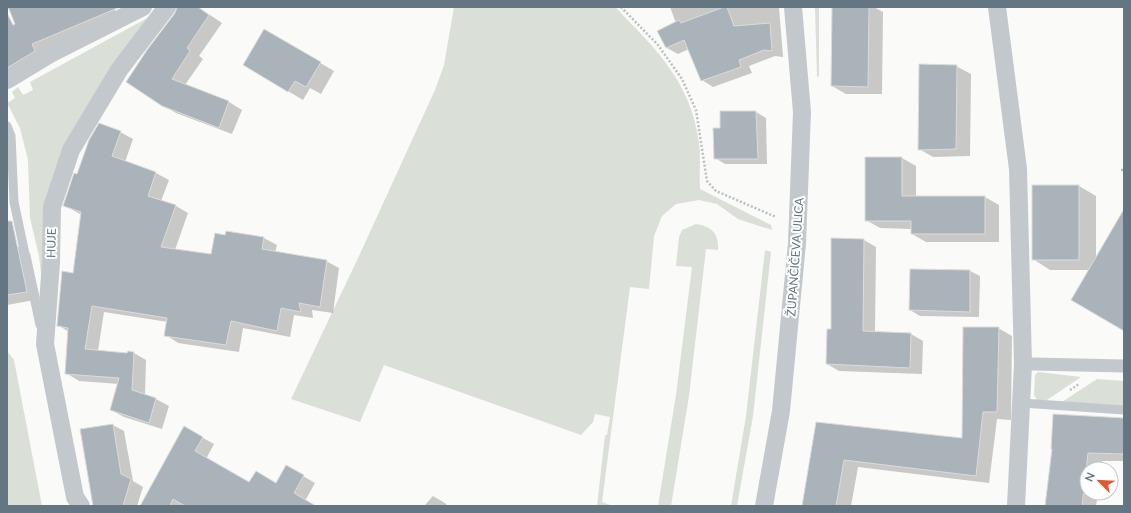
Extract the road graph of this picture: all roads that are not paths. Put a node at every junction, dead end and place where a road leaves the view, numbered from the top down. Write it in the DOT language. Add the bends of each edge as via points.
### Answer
graph roads {
  1 [pos="143,7"];
  2 [pos="167,7"];
  3 [pos="793,7"];
  4 [pos="997,7"];
  5 [pos="7,80"];
  6 [pos="7,126"];
  7 [pos="45,344"];
  8 [pos="1033,364"];
  9 [pos="1124,366"];
  10 [pos="1022,403"];
  11 [pos="1124,410"];
  12 [pos="81,506"];
  13 [pos="764,506"];
  14 [pos="1016,506"];
  1 -- 5 [label="street" via="50,54"];
  2 -- 7 [label="street, HUJE" via="119,70 70,150 52,207"];
  3 -- 13 [label="street, ŽUPANČIČEVA ULICA" via="802,112 797,243 781,411"];
  4 -- 10 [label="street" via="1018,169"];
  6 -- 7 [label="lane" via="11,136 14,202"];
  7 -- 12 [label="street, HUJE" via="75,497"];
  8 -- 9 [label="street"];
  10 -- 11 [label="lane"];
  10 -- 14 [label="street"];
}
